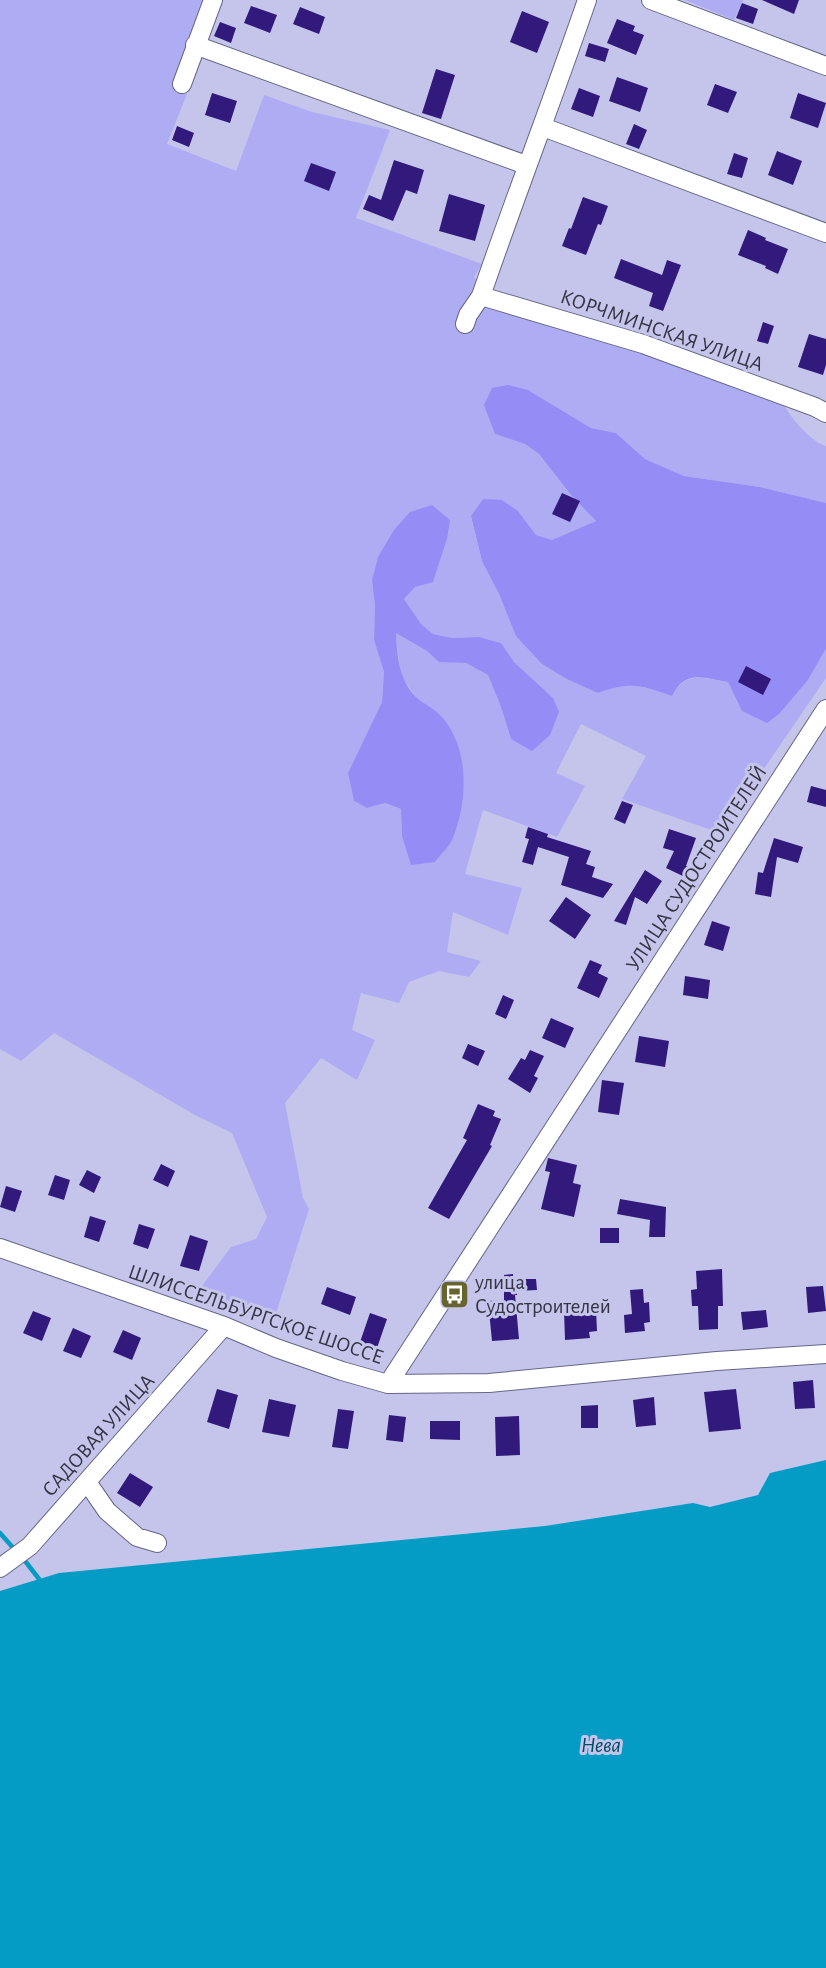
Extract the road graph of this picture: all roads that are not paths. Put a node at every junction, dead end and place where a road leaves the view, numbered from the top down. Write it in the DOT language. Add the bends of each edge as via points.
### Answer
graph roads {
  1 [pos="213,0"];
  2 [pos="587,0"];
  3 [pos="651,0"];
  4 [pos="195,45"];
  5 [pos="826,66"];
  6 [pos="182,84"];
  7 [pos="543,128"];
  8 [pos="526,165"];
  9 [pos="826,233"];
  10 [pos="481,296"];
  11 [pos="465,324"];
  12 [pos="826,413"];
  13 [pos="826,709"];
  14 [pos="0,1248"];
  15 [pos="224,1326"];
  16 [pos="826,1354"];
  17 [pos="388,1384"];
  18 [pos="87,1482"];
  19 [pos="157,1543"];
  20 [pos="4,1566"];
  1 -- 4 [label="street"];
  2 -- 7 [label="street"];
  3 -- 5 [label="street"];
  4 -- 6 [label="street"];
  4 -- 8 [label="street"];
  7 -- 8 [label="street"];
  7 -- 9 [label="street"];
  8 -- 10 [label="street"];
  10 -- 11 [label="street"];
  10 -- 12 [label="street, КОРЧМИНСКАЯ УЛИЦА" via="643,344"];
  13 -- 17 [label="street, УЛИЦА СУДОСТРОИТЕЛЕЙ"];
  14 -- 15 [label="street, ШЛИССЕЛЬБУРГСКОЕ ШОССЕ"];
  15 -- 17 [label="street, ШЛИССЕЛЬБУРГСКОЕ ШОССЕ" via="287,1352"];
  15 -- 18 [label="street, САДОВАЯ УЛИЦА"];
  16 -- 17 [label="street, ШЛИССЕЛЬБУРГСКОЕ ШОССЕ" via="489,1383"];
  18 -- 19 [label="street" via="107,1511 137,1537"];
  18 -- 20 [label="street, САДОВАЯ УЛИЦА" via="30,1546"];
}
